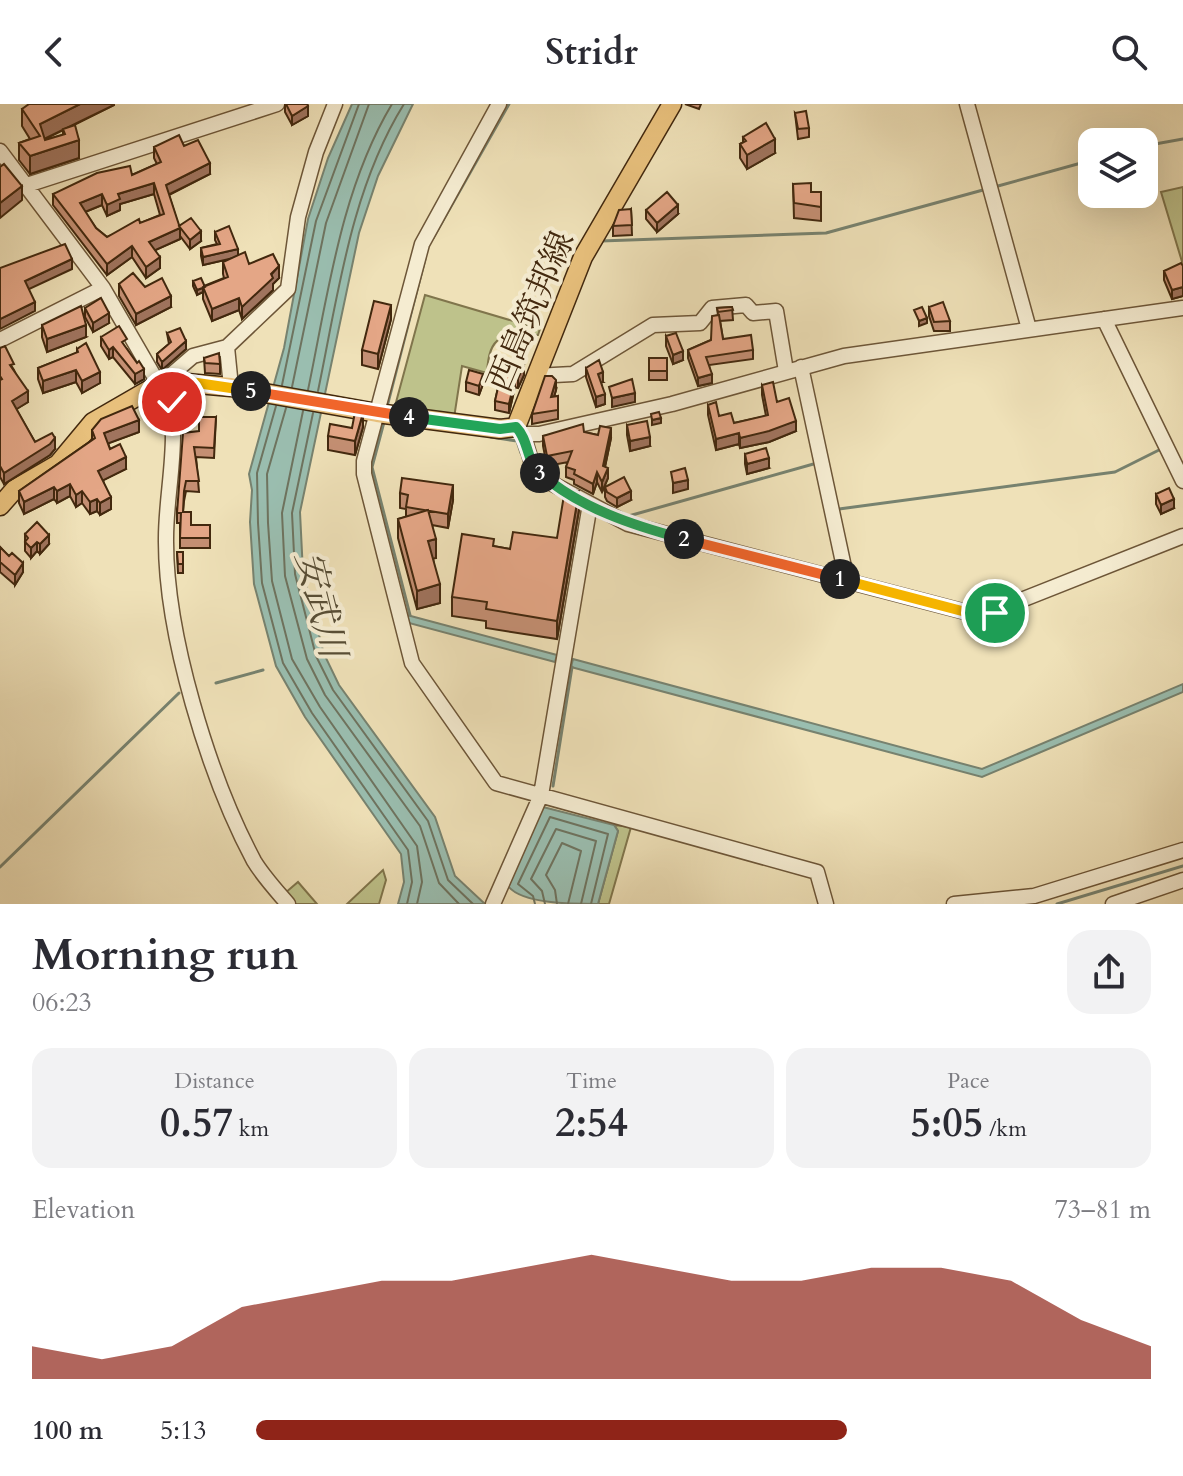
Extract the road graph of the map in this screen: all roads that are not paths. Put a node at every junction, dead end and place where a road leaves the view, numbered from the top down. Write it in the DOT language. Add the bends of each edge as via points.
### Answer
graph roads {
  1 [pos="277,104"];
  2 [pos="335,104"];
  3 [pos="499,104"];
  4 [pos="672,104"];
  5 [pos="967,104"];
  6 [pos="0,151"];
  7 [pos="27,185"];
  8 [pos="103,288"];
  9 [pos="1183,308"];
  10 [pos="1104,319"];
  11 [pos="1029,329"];
  12 [pos="0,340"];
  13 [pos="227,347"];
  14 [pos="793,369"];
  15 [pos="535,376"];
  16 [pos="161,382"];
  17 [pos="231,387"];
  18 [pos="377,413"];
  19 [pos="519,431"];
  20 [pos="1183,481"];
  21 [pos="590,504"];
  22 [pos="0,506"];
  23 [pos="1183,536"];
  24 [pos="847,581"];
  25 [pos="541,795"];
  26 [pos="1183,850"];
  27 [pos="1183,880"];
  28 [pos="494,902"];
  29 [pos="288,904"];
  30 [pos="826,904"];
  31 [pos="954,904"];
  32 [pos="1113,904"];
  1 -- 7 [label="street"];
  2 -- 13 [label="street" via="298,217 288,289"];
  3 -- 18 [label="street" via="422,244"];
  4 -- 15 [label="main road, 西島筑邦線" via="583,257"];
  5 -- 11 [label="street"];
  6 -- 7 [label="street"];
  7 -- 8 [label="street"];
  8 -- 12 [label="street"];
  8 -- 16 [label="street"];
  9 -- 10 [label="street"];
  10 -- 11 [label="street"];
  10 -- 20 [label="street"];
  11 -- 14 [label="street" via="897,347"];
  13 -- 16 [label="street" via="193,356"];
  13 -- 17 [label="street"];
  14 -- 15 [label="street" via="776,311 753,313 746,305 712,308 700,323 653,325 573,374"];
  14 -- 19 [label="street" via="672,404 539,434"];
  14 -- 24 [label="street"];
  15 -- 19 [label="main road, 西島筑邦線"];
  16 -- 17 [label="main road, 西島筑邦線"];
  16 -- 22 [label="main road" via="93,422 58,464 15,489"];
  16 -- 29 [label="street" via="174,417 166,574 188,686 248,849"];
  17 -- 18 [label="main road, 西島筑邦線"];
  18 -- 19 [label="main road, 西島筑邦線"];
  18 -- 25 [label="street" via="364,474 412,663 489,777"];
  19 -- 21 [label="street" via="533,467"];
  21 -- 24 [label="street" via="628,524"];
  21 -- 25 [label="street"];
  23 -- 24 [label="street" via="981,616"];
  25 -- 28 [label="street"];
  25 -- 30 [label="street" via="817,872"];
  26 -- 31 [label="street" via="1034,896"];
  27 -- 32 [label="street"];
}
